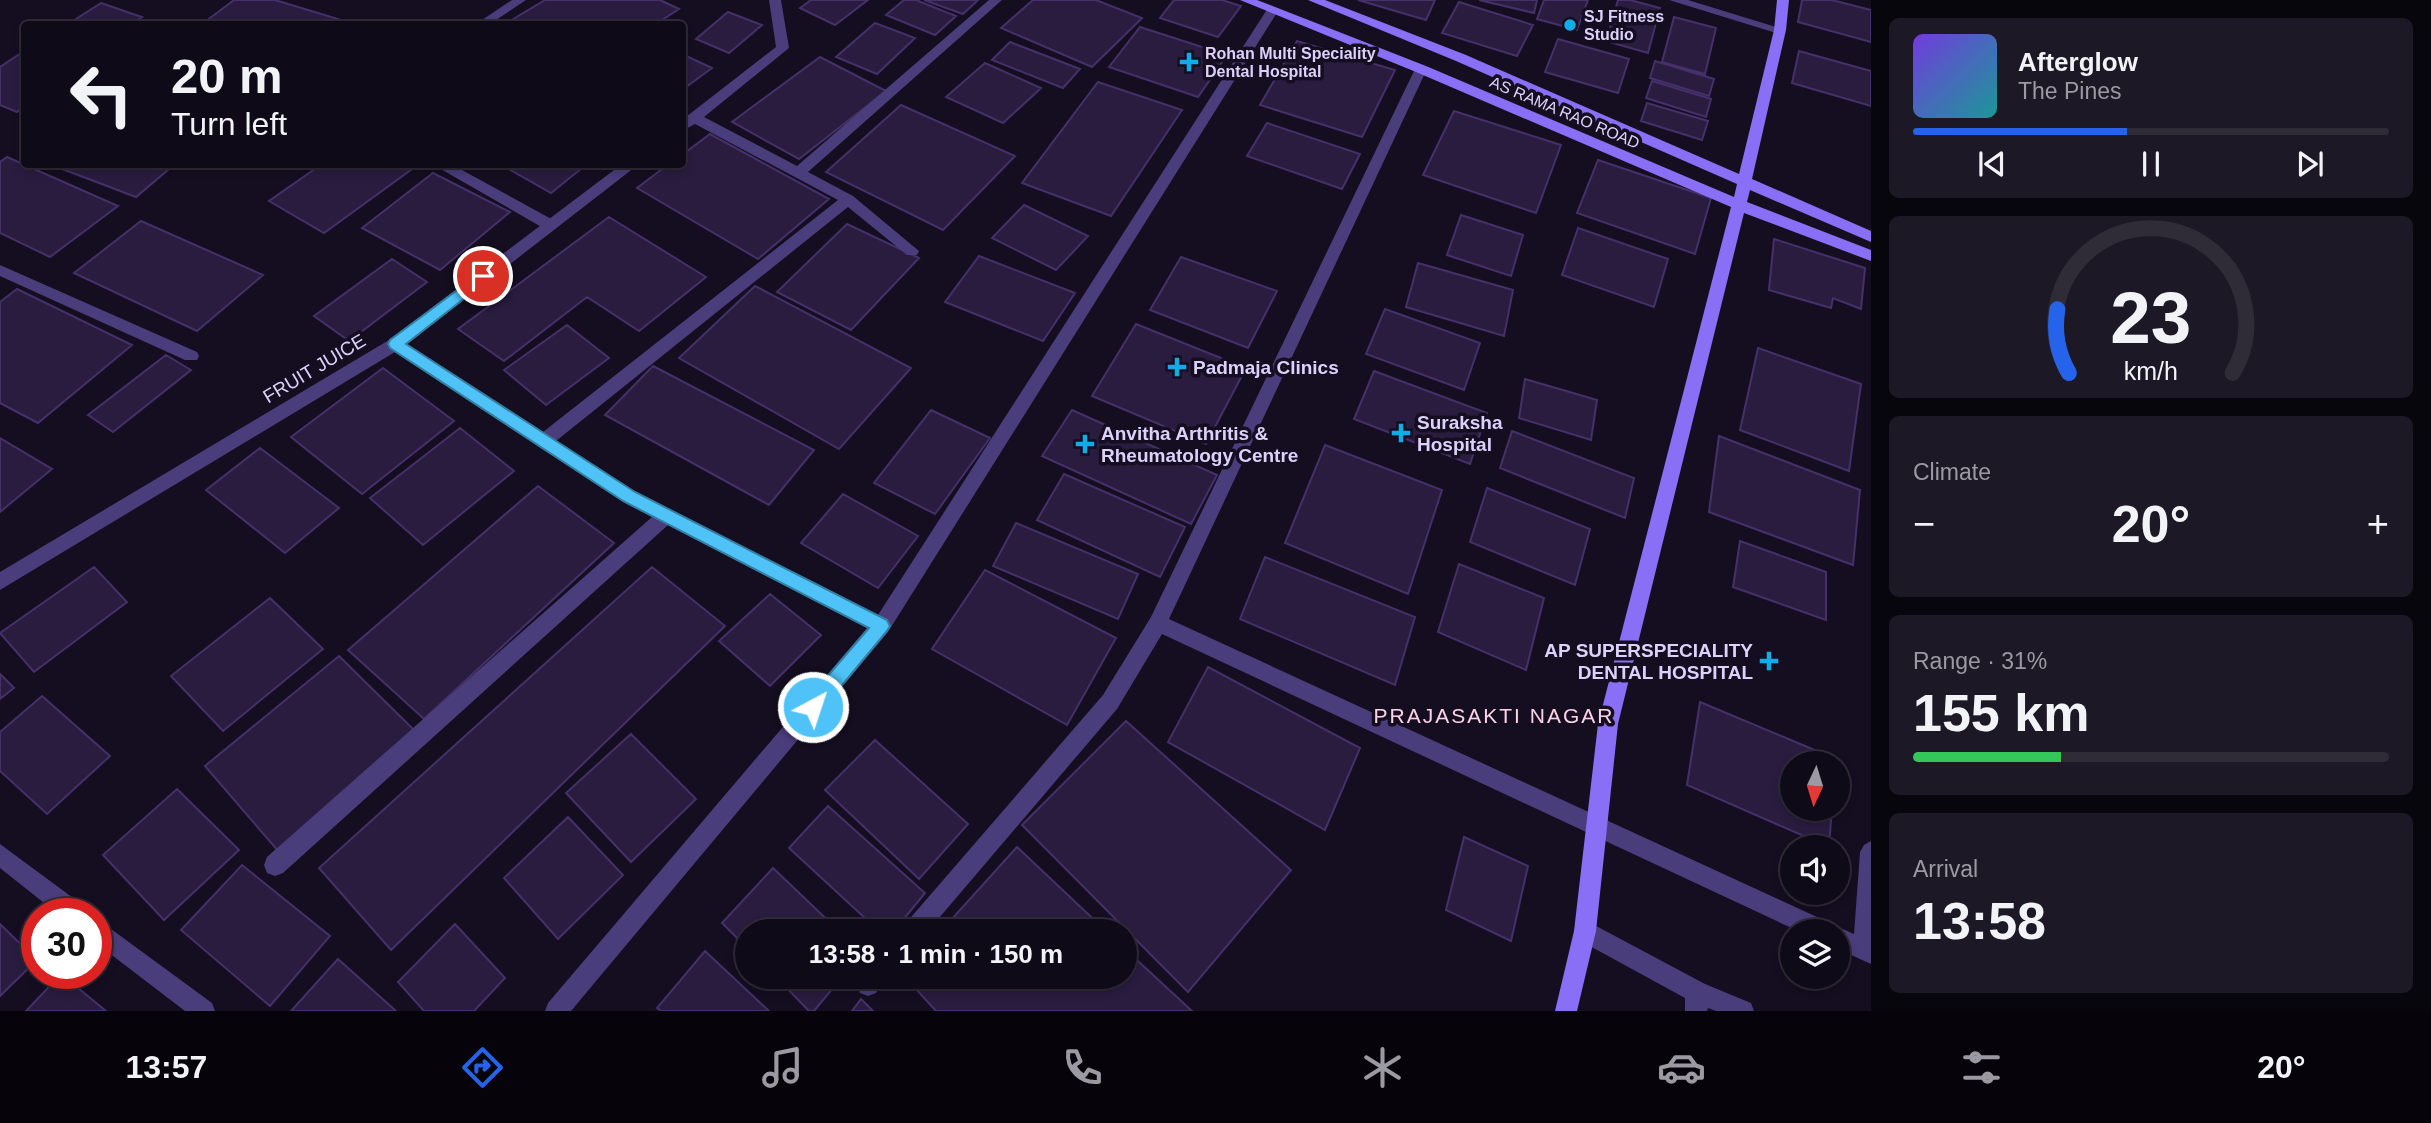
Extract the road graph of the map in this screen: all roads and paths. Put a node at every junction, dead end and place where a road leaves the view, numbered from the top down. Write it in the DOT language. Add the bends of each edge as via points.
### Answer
graph roads {
  1 [pos="520,0"];
  2 [pos="775,0"];
  3 [pos="996,0"];
  4 [pos="1246,0"];
  5 [pos="1314,0"];
  6 [pos="1675,0"];
  7 [pos="1783,0"];
  8 [pos="1272,11"];
  9 [pos="487,21"];
  10 [pos="1780,30"];
  11 [pos="1421,69"];
  12 [pos="689,122"];
  13 [pos="446,168"];
  14 [pos="627,168"];
  15 [pos="799,172"];
  16 [pos="1742,182"];
  17 [pos="848,200"];
  18 [pos="1739,205"];
  19 [pos="550,225"];
  20 [pos="1871,237"];
  21 [pos="912,251"];
  22 [pos="1871,256"];
  23 [pos="0,270"];
  24 [pos="395,344"];
  25 [pos="191,356"];
  26 [pos="544,441"];
  27 [pos="665,517"];
  28 [pos="0,582"];
  29 [pos="1157,623"];
  30 [pos="881,626"];
  31 [pos="1598,829"];
  32 [pos="1871,852"];
  33 [pos="0,855"];
  34 [pos="275,865"];
  35 [pos="55,898"];
  36 [pos="924,919"];
  37 [pos="1796,919"];
  38 [pos="1585,931"];
  39 [pos="112,941"];
  40 [pos="1850,944"];
  41 [pos="1868,952"];
  42 [pos="1696,1001"];
  43 [pos="204,1011"];
  44 [pos="556,1011"];
  45 [pos="1566,1011"];
  46 [pos="1743,1011"];
  1 -- 9 [label="street"];
  2 -- 12 [label="street" via="783,48"];
  3 -- 15 [label="street"];
  4 -- 8 [label="street, AS RAMA RAO ROAD"];
  5 -- 16 [label="street, AS RAMA RAO ROAD" via="1461,58"];
  6 -- 10 [label="street"];
  7 -- 10 [label="street"];
  8 -- 11 [label="street, AS RAMA RAO ROAD"];
  8 -- 30 [label="street"];
  10 -- 16 [label="street"];
  11 -- 18 [label="street, AS RAMA RAO ROAD"];
  11 -- 29 [label="street"];
  12 -- 15 [label="street"];
  13 -- 19 [label="street"];
  14 -- 19 [label="street, FRUIT JUICE"];
  15 -- 17 [label="street"];
  16 -- 18 [label="street"];
  16 -- 20 [label="street, AS RAMA RAO ROAD"];
  17 -- 21 [label="street"];
  17 -- 26 [label="street"];
  18 -- 22 [label="street, AS RAMA RAO ROAD"];
  18 -- 31 [label="street" via="1608,724"];
  19 -- 24 [label="street, FRUIT JUICE"];
  23 -- 25 [label="street"];
  24 -- 26 [label="street"];
  24 -- 28 [label="street, FRUIT JUICE"];
  26 -- 27 [label="street"];
  27 -- 30 [label="street"];
  27 -- 34 [label="street"];
  29 -- 31 [label="street"];
  29 -- 36 [label="street" via="1110,702"];
  30 -- 44 [label="street"];
  31 -- 37 [label="street"];
  31 -- 38 [label="street"];
  32 -- 41 [label="street"];
  33 -- 35 [label="street"];
  38 -- 42 [label="street"];
  38 -- 45 [label="street"];
  39 -- 43 [label="street"];
  40 -- 41 [label="street"];
  42 -- 46 [label="street"];
}
